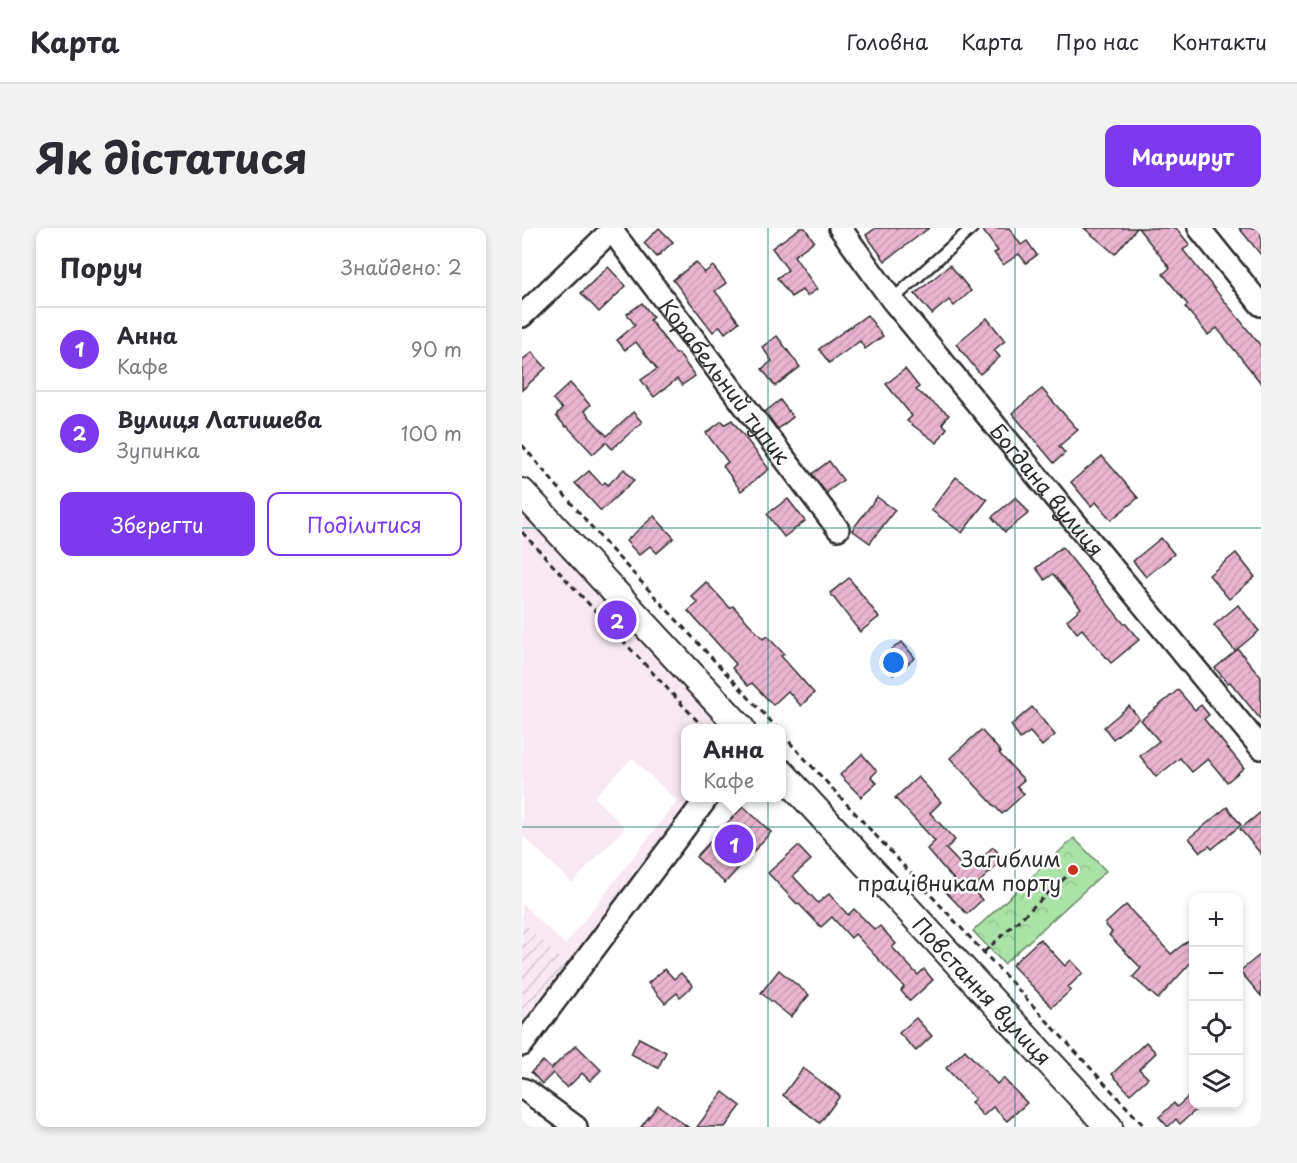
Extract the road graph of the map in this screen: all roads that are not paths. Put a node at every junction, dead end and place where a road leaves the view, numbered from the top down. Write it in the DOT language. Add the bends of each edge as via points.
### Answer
graph roads {
  1 [pos="840,228"];
  2 [pos="972,228"];
  3 [pos="1198,228"];
  4 [pos="613,229"];
  5 [pos="892,300"];
  6 [pos="1261,305"];
  7 [pos="522,316"];
  8 [pos="522,492"];
  9 [pos="838,530"];
  10 [pos="736,724"];
  11 [pos="1261,748"];
  12 [pos="786,777"];
  13 [pos="704,802"];
  14 [pos="522,1045"];
  15 [pos="522,1089"];
  16 [pos="576,1127"];
  17 [pos="1109,1127"];
  1 -- 5 [label="street, Богдана вулиця"];
  2 -- 5 [label="lane"];
  3 -- 6 [label="street"];
  4 -- 7 [label="street"];
  4 -- 9 [label="street, Корабельний тупик"];
  5 -- 11 [label="street, Богдана вулиця"];
  8 -- 10 [label="street"];
  12 -- 17 [label="street, Повстання вулиця"];
  13 -- 14 [label="street"];
  15 -- 16 [label="street"];
}
